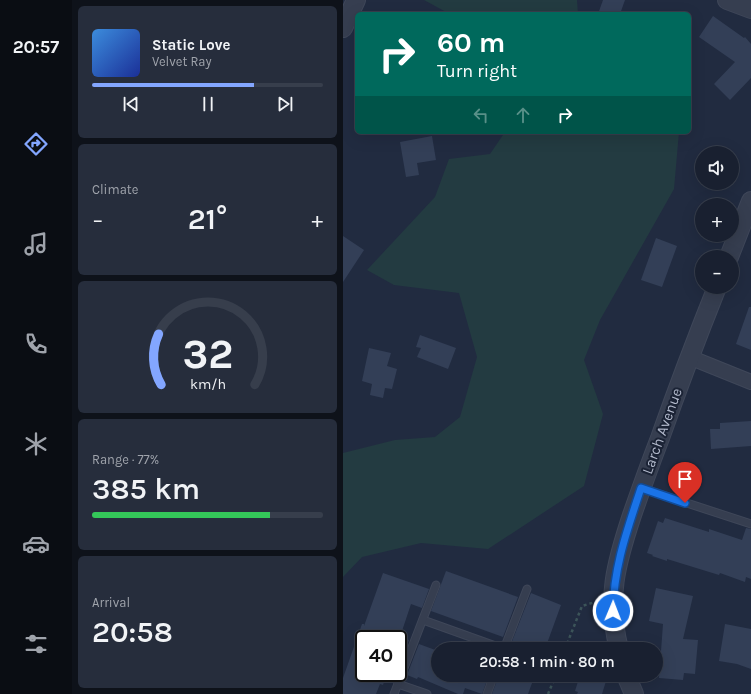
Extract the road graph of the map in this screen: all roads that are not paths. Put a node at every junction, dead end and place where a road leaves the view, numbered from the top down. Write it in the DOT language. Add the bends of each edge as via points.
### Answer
graph roads {
  1 [pos="356,0"];
  2 [pos="727,0"];
  3 [pos="751,9"];
  4 [pos="343,28"];
  5 [pos="751,201"];
  6 [pos="732,250"];
  7 [pos="714,294"];
  8 [pos="689,357"];
  9 [pos="751,382"];
  10 [pos="641,488"];
  11 [pos="751,524"];
  12 [pos="437,585"];
  13 [pos="527,589"];
  14 [pos="423,620"];
  15 [pos="484,642"];
  16 [pos="507,642"];
  17 [pos="617,642"];
  18 [pos="491,682"];
  19 [pos="629,682"];
  20 [pos="398,684"];
  21 [pos="395,694"];
  22 [pos="427,694"];
  23 [pos="487,694"];
  24 [pos="634,694"];
  1 -- 4 [label="street"];
  2 -- 3 [label="street"];
  5 -- 6 [label="street"];
  7 -- 8 [label="street, Larch Avenue"];
  8 -- 9 [label="street"];
  8 -- 10 [label="street, Larch Avenue"];
  10 -- 11 [label="lane"];
  10 -- 17 [label="street, Larch Avenue" via="620,551 613,590 614,630"];
  12 -- 14 [label="lane"];
  13 -- 16 [label="lane"];
  14 -- 15 [label="lane"];
  14 -- 20 [label="lane"];
  18 -- 23 [label="lane"];
  19 -- 24 [label="street"];
  20 -- 21 [label="lane"];
  20 -- 22 [label="lane"];
}
